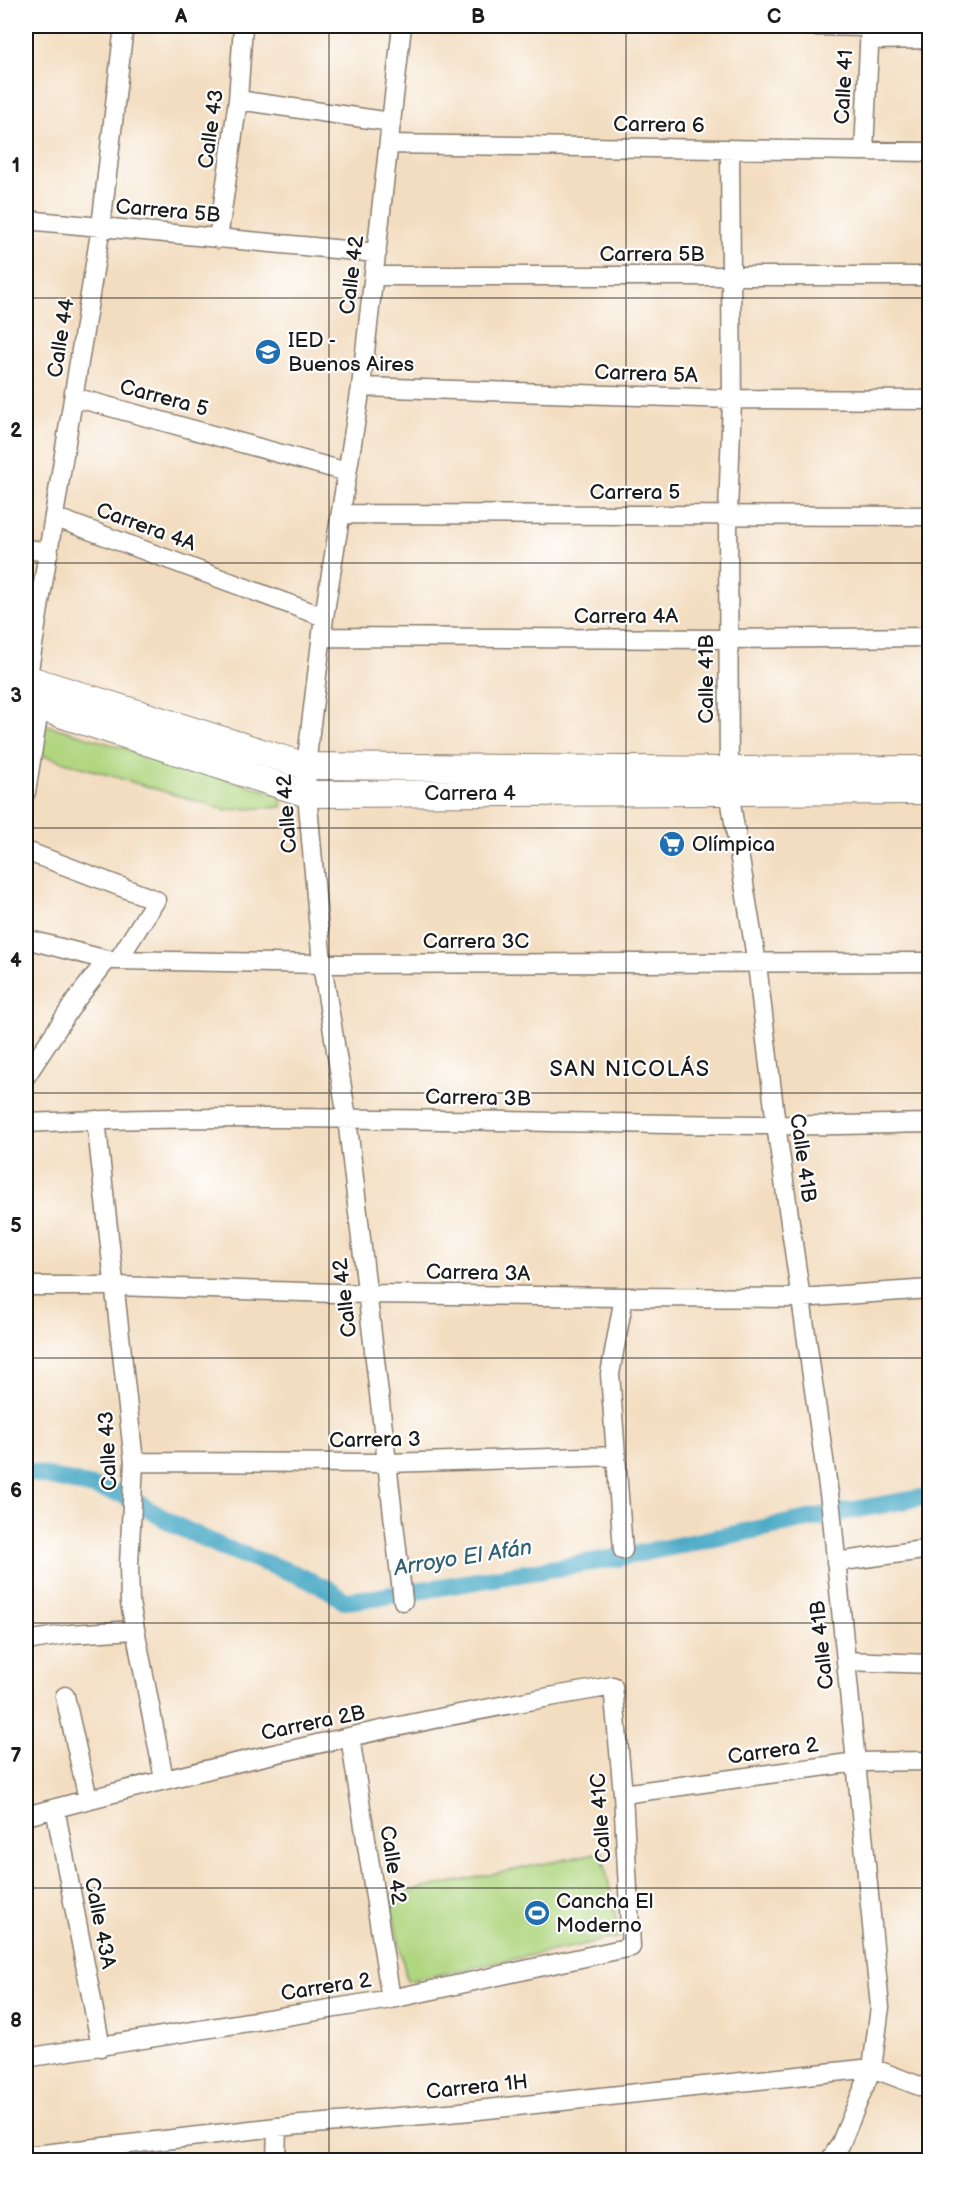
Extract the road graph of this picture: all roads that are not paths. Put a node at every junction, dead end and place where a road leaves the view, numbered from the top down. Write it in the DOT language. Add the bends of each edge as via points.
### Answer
graph roads {
  1 [pos="124,26"];
  2 [pos="243,26"];
  3 [pos="402,26"];
  4 [pos="816,26"];
  5 [pos="869,31"];
  6 [pos="930,39"];
  7 [pos="238,100"];
  8 [pos="391,122"];
  9 [pos="389,144"];
  10 [pos="730,149"];
  11 [pos="864,151"];
  12 [pos="930,152"];
  13 [pos="26,220"];
  14 [pos="101,227"];
  15 [pos="218,238"];
  16 [pos="377,253"];
  17 [pos="374,276"];
  18 [pos="730,276"];
  19 [pos="930,276"];
  20 [pos="361,387"];
  21 [pos="74,397"];
  22 [pos="732,399"];
  23 [pos="930,400"];
  24 [pos="347,472"];
  25 [pos="341,514"];
  26 [pos="728,514"];
  27 [pos="930,516"];
  28 [pos="54,517"];
  29 [pos="26,549"];
  30 [pos="49,552"];
  31 [pos="324,617"];
  32 [pos="322,637"];
  33 [pos="930,637"];
  34 [pos="728,639"];
  35 [pos="31,690"];
  36 [pos="306,766"];
  37 [pos="930,770"];
  38 [pos="729,781"];
  39 [pos="930,791"];
  40 [pos="26,792"];
  41 [pos="307,794"];
  42 [pos="26,850"];
  43 [pos="26,939"];
  44 [pos="112,960"];
  45 [pos="930,962"];
  46 [pos="322,964"];
  47 [pos="757,964"];
  48 [pos="26,1076"];
  49 [pos="347,1118"];
  50 [pos="96,1120"];
  51 [pos="26,1123"];
  52 [pos="930,1123"];
  53 [pos="776,1125"];
  54 [pos="26,1286"];
  55 [pos="116,1286"];
  56 [pos="930,1289"];
  57 [pos="368,1294"];
  58 [pos="624,1297"];
  59 [pos="800,1298"];
  60 [pos="617,1456"];
  61 [pos="134,1462"];
  62 [pos="387,1463"];
  63 [pos="930,1549"];
  64 [pos="623,1550"];
  65 [pos="836,1562"];
  66 [pos="403,1601"];
  67 [pos="134,1630"];
  68 [pos="26,1641"];
  69 [pos="846,1661"];
  70 [pos="930,1664"];
  71 [pos="613,1686"];
  72 [pos="65,1696"];
  73 [pos="350,1737"];
  74 [pos="930,1761"];
  75 [pos="856,1762"];
  76 [pos="164,1779"];
  77 [pos="623,1794"];
  78 [pos="88,1799"];
  79 [pos="55,1808"];
  80 [pos="26,1816"];
  81 [pos="631,1947"];
  82 [pos="391,1999"];
  83 [pos="101,2047"];
  84 [pos="26,2058"];
  85 [pos="872,2068"];
  86 [pos="930,2090"];
  87 [pos="277,2127"];
  88 [pos="26,2156"];
  89 [pos="276,2160"];
  90 [pos="830,2160"];
  1 -- 14 [label="street, Calle 44"];
  2 -- 7 [label="street, Calle 43"];
  3 -- 8 [label="street, Calle 42"];
  4 -- 5 [label="street"];
  5 -- 6 [label="street"];
  5 -- 11 [label="street, Calle 41"];
  7 -- 8 [label="street"];
  7 -- 15 [label="street, Calle 43"];
  8 -- 9 [label="street, Calle 42"];
  9 -- 10 [label="street, Carrera 6"];
  9 -- 16 [label="street, Calle 42"];
  10 -- 11 [label="street, Carrera 6"];
  10 -- 18 [label="street, Calle 41B"];
  11 -- 12 [label="street, Carrera 6"];
  13 -- 14 [label="street, Carrera 5B"];
  14 -- 15 [label="street, Carrera 5B"];
  14 -- 21 [label="street, Calle 44"];
  15 -- 16 [label="street, Carrera 5B"];
  16 -- 17 [label="street, Calle 42"];
  17 -- 18 [label="street, Carrera 5B"];
  17 -- 20 [label="street, Calle 42"];
  18 -- 19 [label="street, Carrera 5B"];
  18 -- 22 [label="street, Calle 41B"];
  20 -- 22 [label="street, Carrera 5A"];
  20 -- 24 [label="street, Calle 42"];
  21 -- 24 [label="street, Carrera 5"];
  21 -- 28 [label="street, Calle 44"];
  22 -- 23 [label="street, Carrera 5A"];
  22 -- 26 [label="street, Calle 41B"];
  24 -- 25 [label="street, Calle 42"];
  25 -- 26 [label="street, Carrera 5"];
  25 -- 31 [label="street, Calle 42"];
  26 -- 27 [label="street, Carrera 5"];
  26 -- 34 [label="street, Calle 41B"];
  28 -- 30 [label="street, Calle 44"];
  28 -- 31 [label="street, Carrera 4A"];
  29 -- 30 [label="street"];
  30 -- 35 [label="street, Calle 44"];
  31 -- 32 [label="street, Calle 42"];
  32 -- 34 [label="street, Carrera 4A"];
  32 -- 36 [label="street, Calle 42"];
  33 -- 34 [label="street, Carrera 4A"];
  34 -- 38 [label="street, Calle 41B"];
  35 -- 36 [label="street, Carrera 4"];
  35 -- 40 [label="street, Calle 44"];
  35 -- 41 [label="street, Carrera 4"];
  36 -- 38 [label="street, Carrera 4"];
  36 -- 41 [label="street, Calle 42"];
  37 -- 38 [label="street, Carrera 4"];
  38 -- 39 [label="street, Carrera 4"];
  38 -- 41 [label="street, Carrera 4"];
  38 -- 47 [label="street, Calle 41B"];
  41 -- 46 [label="street, Calle 42"];
  42 -- 44 [label="street" via="156,900"];
  43 -- 44 [label="street, Carrera 3C"];
  44 -- 46 [label="street, Carrera 3C"];
  44 -- 48 [label="street" via="76,1000"];
  45 -- 47 [label="street, Carrera 3C"];
  46 -- 47 [label="street, Carrera 3C"];
  46 -- 49 [label="street, Calle 42"];
  47 -- 53 [label="street, Calle 41B"];
  49 -- 50 [label="street, Carrera 3B"];
  49 -- 53 [label="street, Carrera 3B"];
  49 -- 57 [label="street, Calle 42"];
  50 -- 51 [label="street, Carrera 3B"];
  50 -- 55 [label="street, Calle 43"];
  52 -- 53 [label="street, Carrera 3B"];
  53 -- 59 [label="street, Calle 41B"];
  54 -- 55 [label="street, Carrera 3A"];
  55 -- 57 [label="street, Carrera 3A"];
  55 -- 61 [label="street, Calle 43"];
  56 -- 59 [label="street, Carrera 3A"];
  57 -- 58 [label="street, Carrera 3A"];
  57 -- 62 [label="street, Calle 42"];
  58 -- 59 [label="street, Carrera 3A"];
  58 -- 60 [label="street" via="610,1374"];
  59 -- 65 [label="street, Calle 41B"];
  60 -- 62 [label="street, Carrera 3"];
  60 -- 64 [label="street"];
  61 -- 62 [label="street, Carrera 3"];
  61 -- 67 [label="street, Calle 43" via="129,1565"];
  62 -- 66 [label="street, Calle 42"];
  63 -- 65 [label="street"];
  65 -- 69 [label="street, Calle 41B"];
  67 -- 68 [label="street"];
  67 -- 76 [label="street, Calle 43"];
  69 -- 70 [label="street"];
  69 -- 75 [label="street, Calle 41B"];
  71 -- 73 [label="street, Carrera 2B"];
  71 -- 77 [label="street, Calle 41C"];
  72 -- 78 [label="street"];
  73 -- 76 [label="street, Carrera 2B"];
  73 -- 82 [label="street, Calle 42"];
  74 -- 75 [label="street, Carrera 2"];
  75 -- 77 [label="street, Carrera 2"];
  75 -- 85 [label="street, Calle 41B" via="880,2007"];
  76 -- 78 [label="street, Carrera 2B"];
  77 -- 81 [label="street, Calle 41C"];
  78 -- 79 [label="street, Carrera 2B"];
  79 -- 80 [label="street, Carrera 2B"];
  79 -- 83 [label="street, Calle 43A"];
  81 -- 82 [label="street, Carrera 2"];
  82 -- 83 [label="street, Carrera 2"];
  83 -- 84 [label="street, Carrera 2"];
  85 -- 86 [label="street, Carrera 1H"];
  85 -- 87 [label="street, Carrera 1H" via="460,2112"];
  85 -- 90 [label="street, Calle 41B"];
  87 -- 88 [label="street, Carrera 1H"];
  87 -- 89 [label="street"];
}
